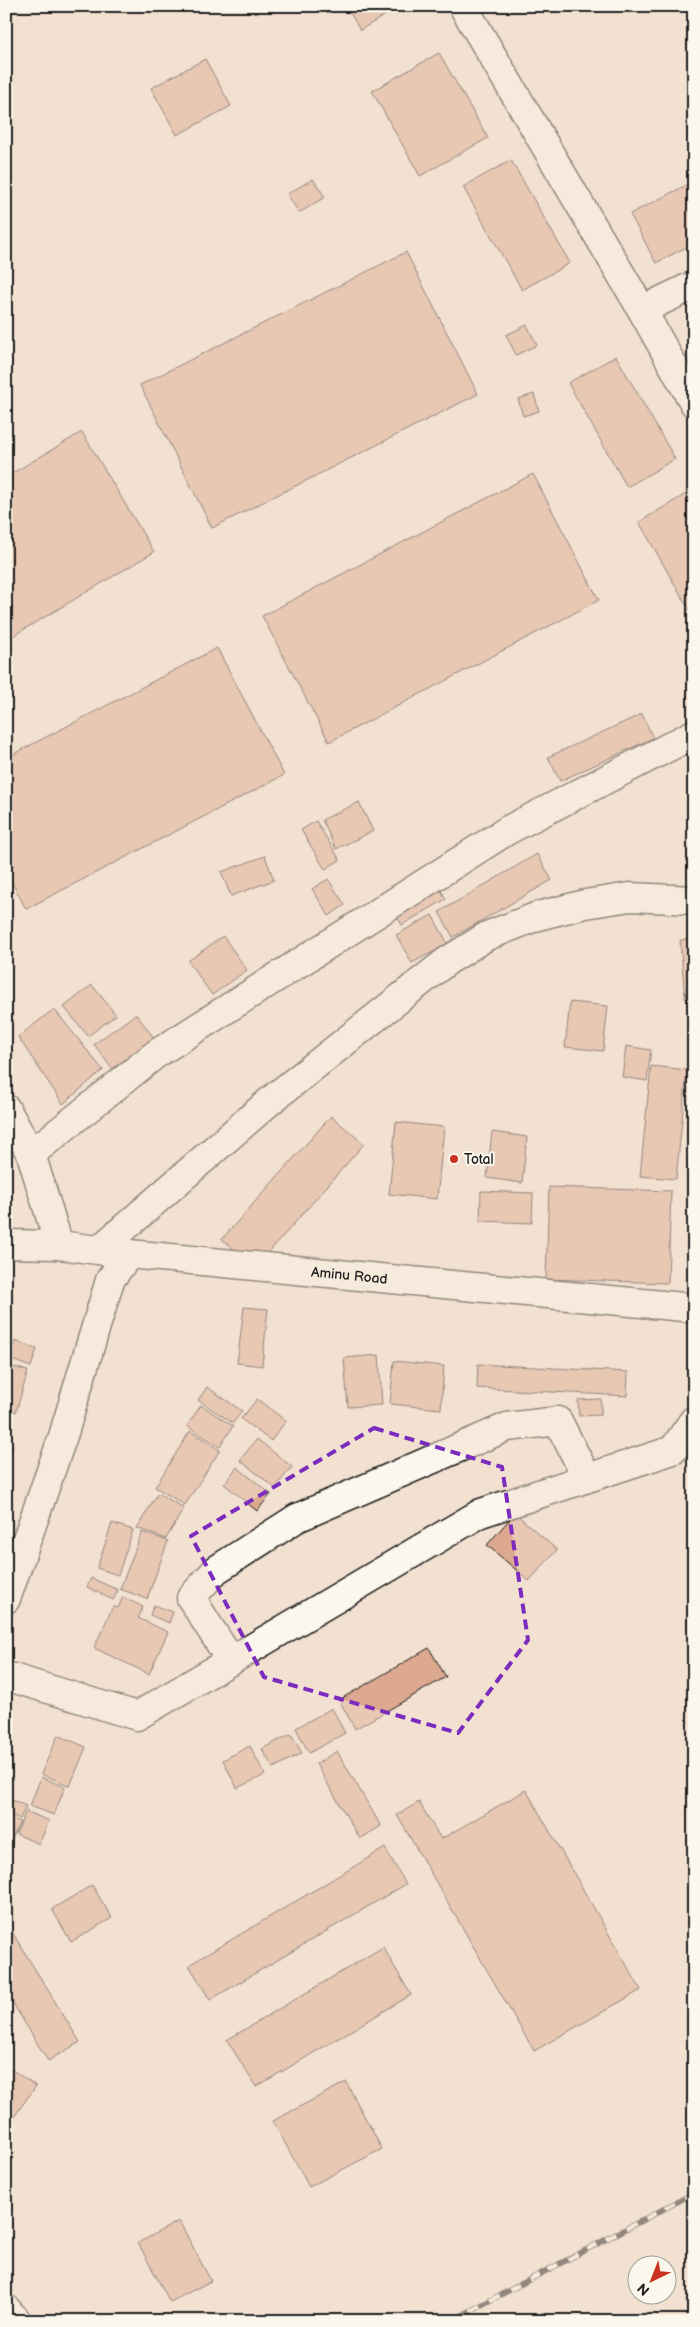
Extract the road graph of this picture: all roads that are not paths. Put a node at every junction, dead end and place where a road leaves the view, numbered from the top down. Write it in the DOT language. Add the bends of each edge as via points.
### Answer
graph roads {
  1 [pos="463,6"];
  2 [pos="694,285"];
  3 [pos="642,310"];
  4 [pos="694,403"];
  5 [pos="694,734"];
  6 [pos="694,900"];
  7 [pos="6,1109"];
  8 [pos="31,1154"];
  9 [pos="6,1244"];
  10 [pos="59,1245"];
  11 [pos="98,1250"];
  12 [pos="129,1254"];
  13 [pos="694,1308"];
  14 [pos="694,1420"];
  15 [pos="587,1478"];
  16 [pos="6,1599"];
  17 [pos="230,1661"];
  18 [pos="6,1676"];
  19 [pos="6,2309"];
  20 [pos="17,2321"];
  1 -- 3 [label="street"];
  2 -- 3 [label="street"];
  3 -- 4 [label="street"];
  5 -- 8 [label="street" via="499,836 156,1054"];
  6 -- 11 [label="street" via="630,897 584,904 538,916 487,936 447,961 270,1102"];
  7 -- 8 [label="street"];
  8 -- 10 [label="street"];
  9 -- 10 [label="street, Aminu Road"];
  10 -- 11 [label="street, Aminu Road"];
  11 -- 12 [label="street, Aminu Road"];
  12 -- 13 [label="street, Aminu Road"];
  12 -- 16 [label="street" via="110,1280 63,1436"];
  14 -- 15 [label="street" via="673,1450"];
  15 -- 17 [label="street" via="481,1513"];
  15 -- 17 [label="street" via="558,1421 506,1427 297,1518 216,1570 191,1598"];
  17 -- 18 [label="street" via="137,1716"];
  19 -- 20 [label="street"];
}
